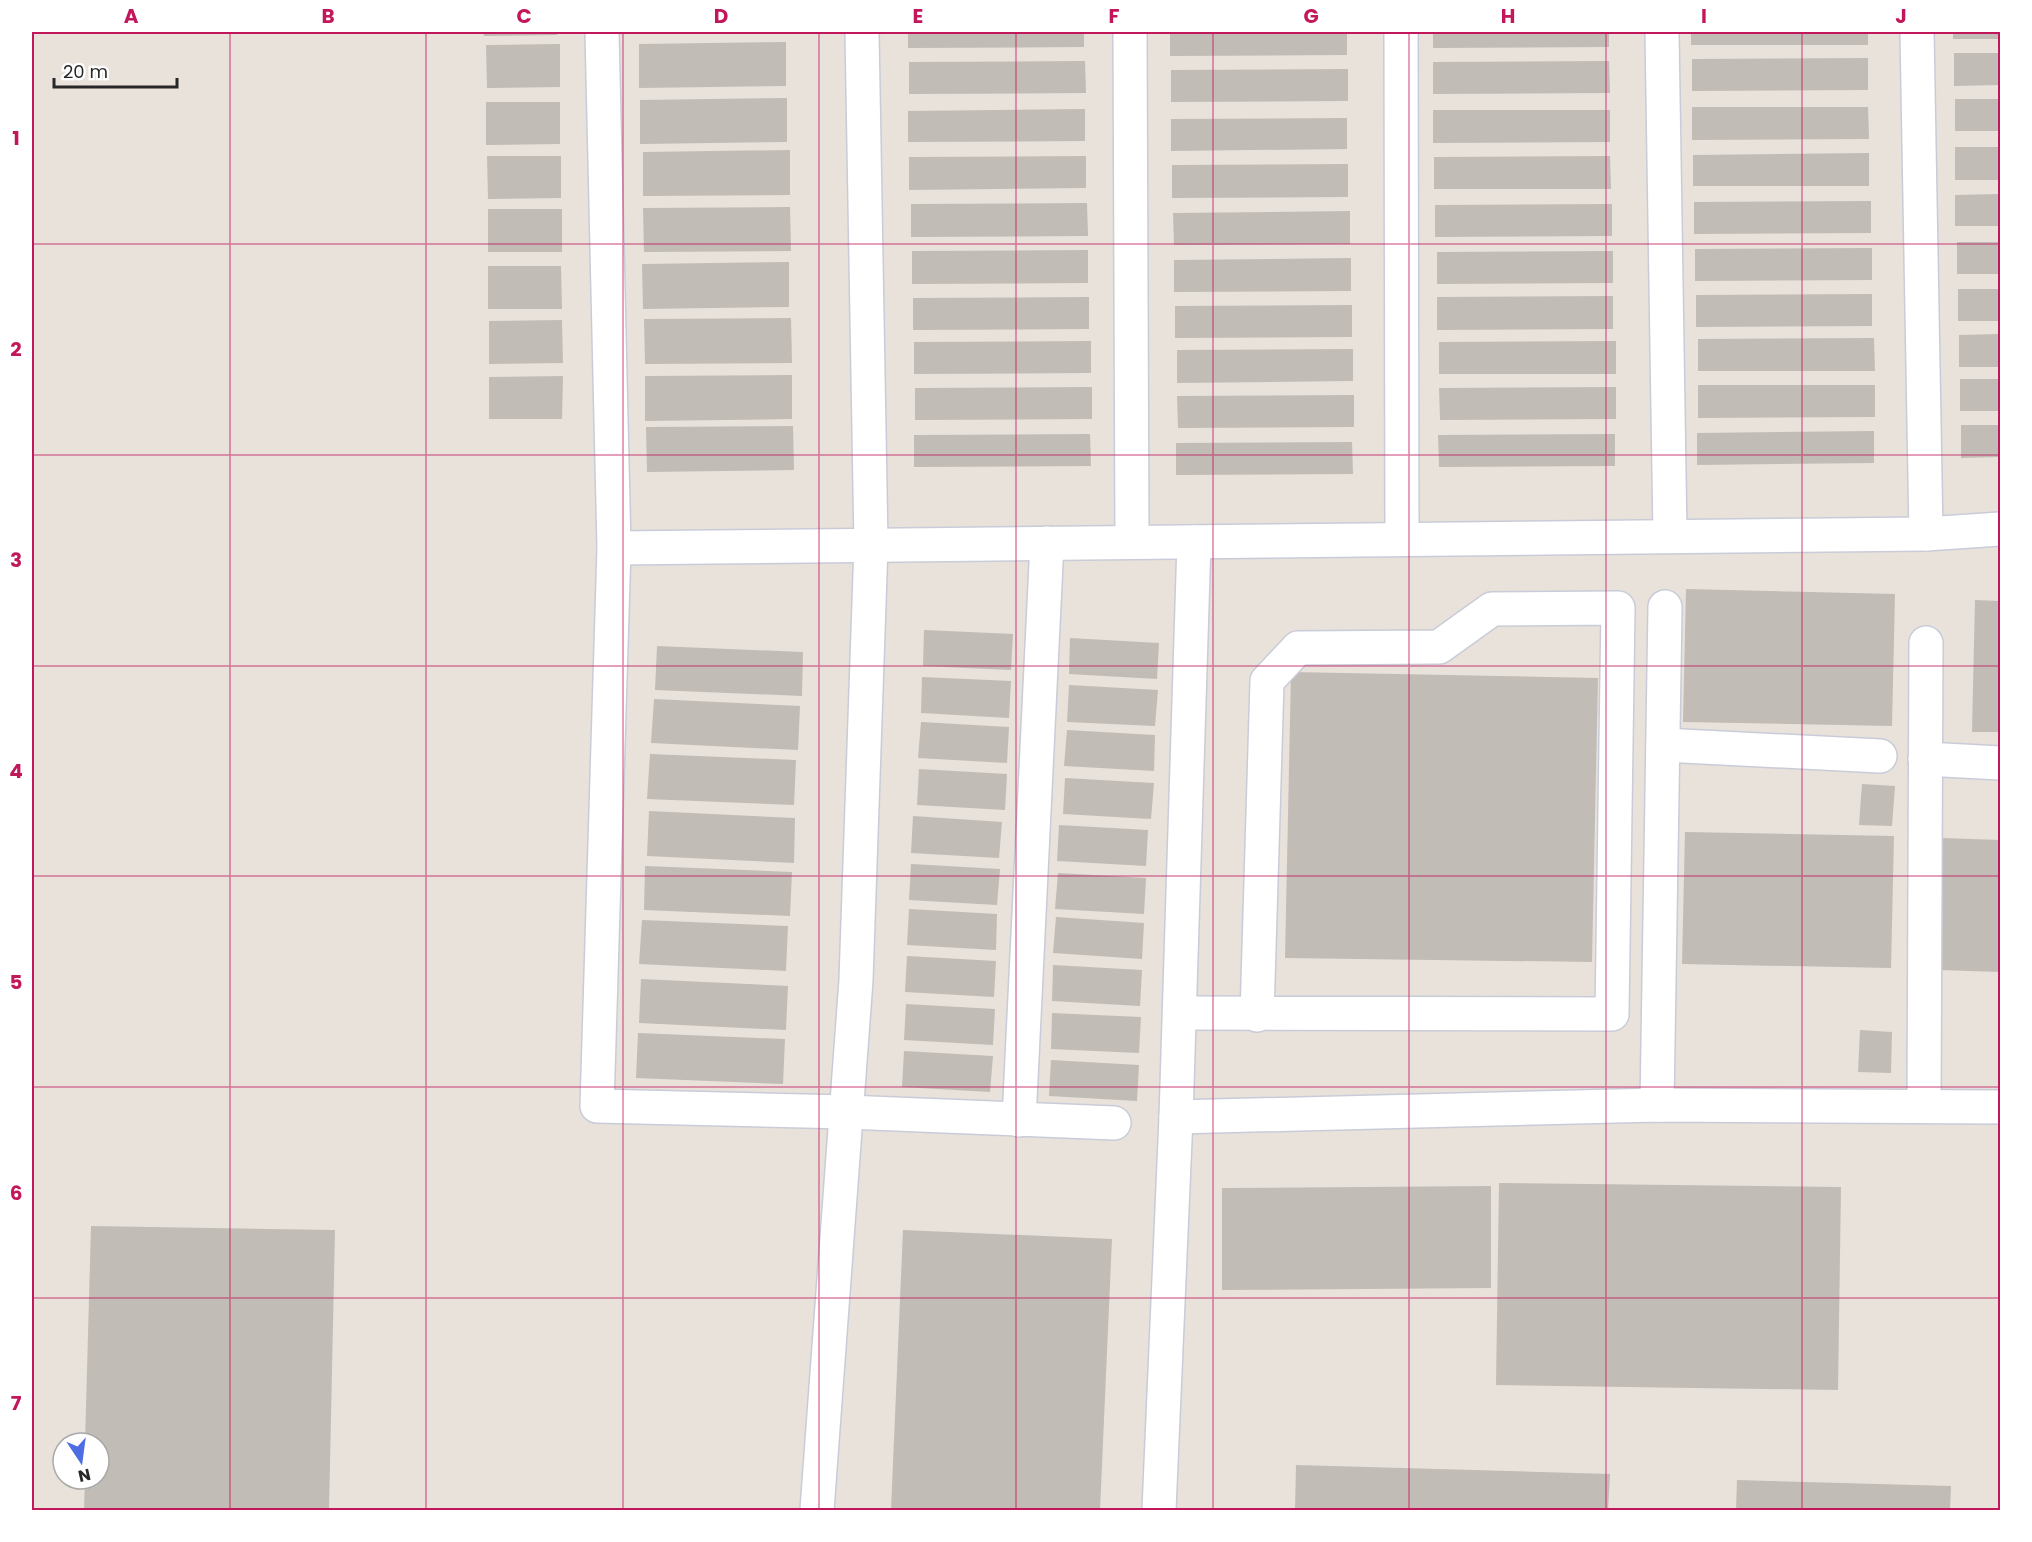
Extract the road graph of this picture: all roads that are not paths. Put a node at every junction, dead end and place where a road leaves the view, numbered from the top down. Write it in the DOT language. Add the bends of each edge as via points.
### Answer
graph roads {
  1 [pos="602,32"];
  2 [pos="862,32"];
  3 [pos="1130,32"];
  4 [pos="1401,32"];
  5 [pos="1662,32"];
  6 [pos="1917,32"];
  7 [pos="2001,530"];
  8 [pos="1926,534"];
  9 [pos="1670,536"];
  10 [pos="1402,539"];
  11 [pos="1132,542"];
  12 [pos="1194,542"];
  13 [pos="1047,543"];
  14 [pos="871,545"];
  15 [pos="614,548"];
  16 [pos="1665,607"];
  17 [pos="1926,643"];
  18 [pos="1663,745"];
  19 [pos="1880,756"];
  20 [pos="1924,759"];
  21 [pos="2001,763"];
  22 [pos="1180,1013"];
  23 [pos="1257,1015"];
  24 [pos="1657,1105"];
  25 [pos="1924,1106"];
  26 [pos="2001,1107"];
  27 [pos="846,1112"];
  28 [pos="1176,1117"];
  29 [pos="1019,1120"];
  30 [pos="1114,1123"];
  31 [pos="817,1510"];
  32 [pos="1159,1510"];
  1 -- 15 [label="street"];
  2 -- 14 [label="street"];
  3 -- 11 [label="street"];
  4 -- 10 [label="street"];
  5 -- 9 [label="street"];
  6 -- 8 [label="street"];
  7 -- 8 [label="street"];
  8 -- 9 [label="street"];
  9 -- 10 [label="street"];
  10 -- 12 [label="street"];
  11 -- 12 [label="street"];
  11 -- 13 [label="street"];
  12 -- 22 [label="street"];
  13 -- 14 [label="street"];
  13 -- 29 [label="street"];
  14 -- 15 [label="street"];
  14 -- 27 [label="street" via="856,980"];
  15 -- 27 [label="street" via="597,1106"];
  16 -- 18 [label="street"];
  17 -- 20 [label="street"];
  18 -- 19 [label="street"];
  18 -- 24 [label="street"];
  20 -- 21 [label="street"];
  20 -- 25 [label="street"];
  22 -- 23 [label="street"];
  22 -- 28 [label="street"];
  23 -- 23 [label="street" via="1612,1014 1618,608 1492,609 1439,647 1298,648 1267,681"];
  24 -- 25 [label="street"];
  24 -- 28 [label="street"];
  25 -- 26 [label="street"];
  27 -- 29 [label="street"];
  27 -- 31 [label="street"];
  28 -- 32 [label="street"];
  29 -- 30 [label="street"];
}
